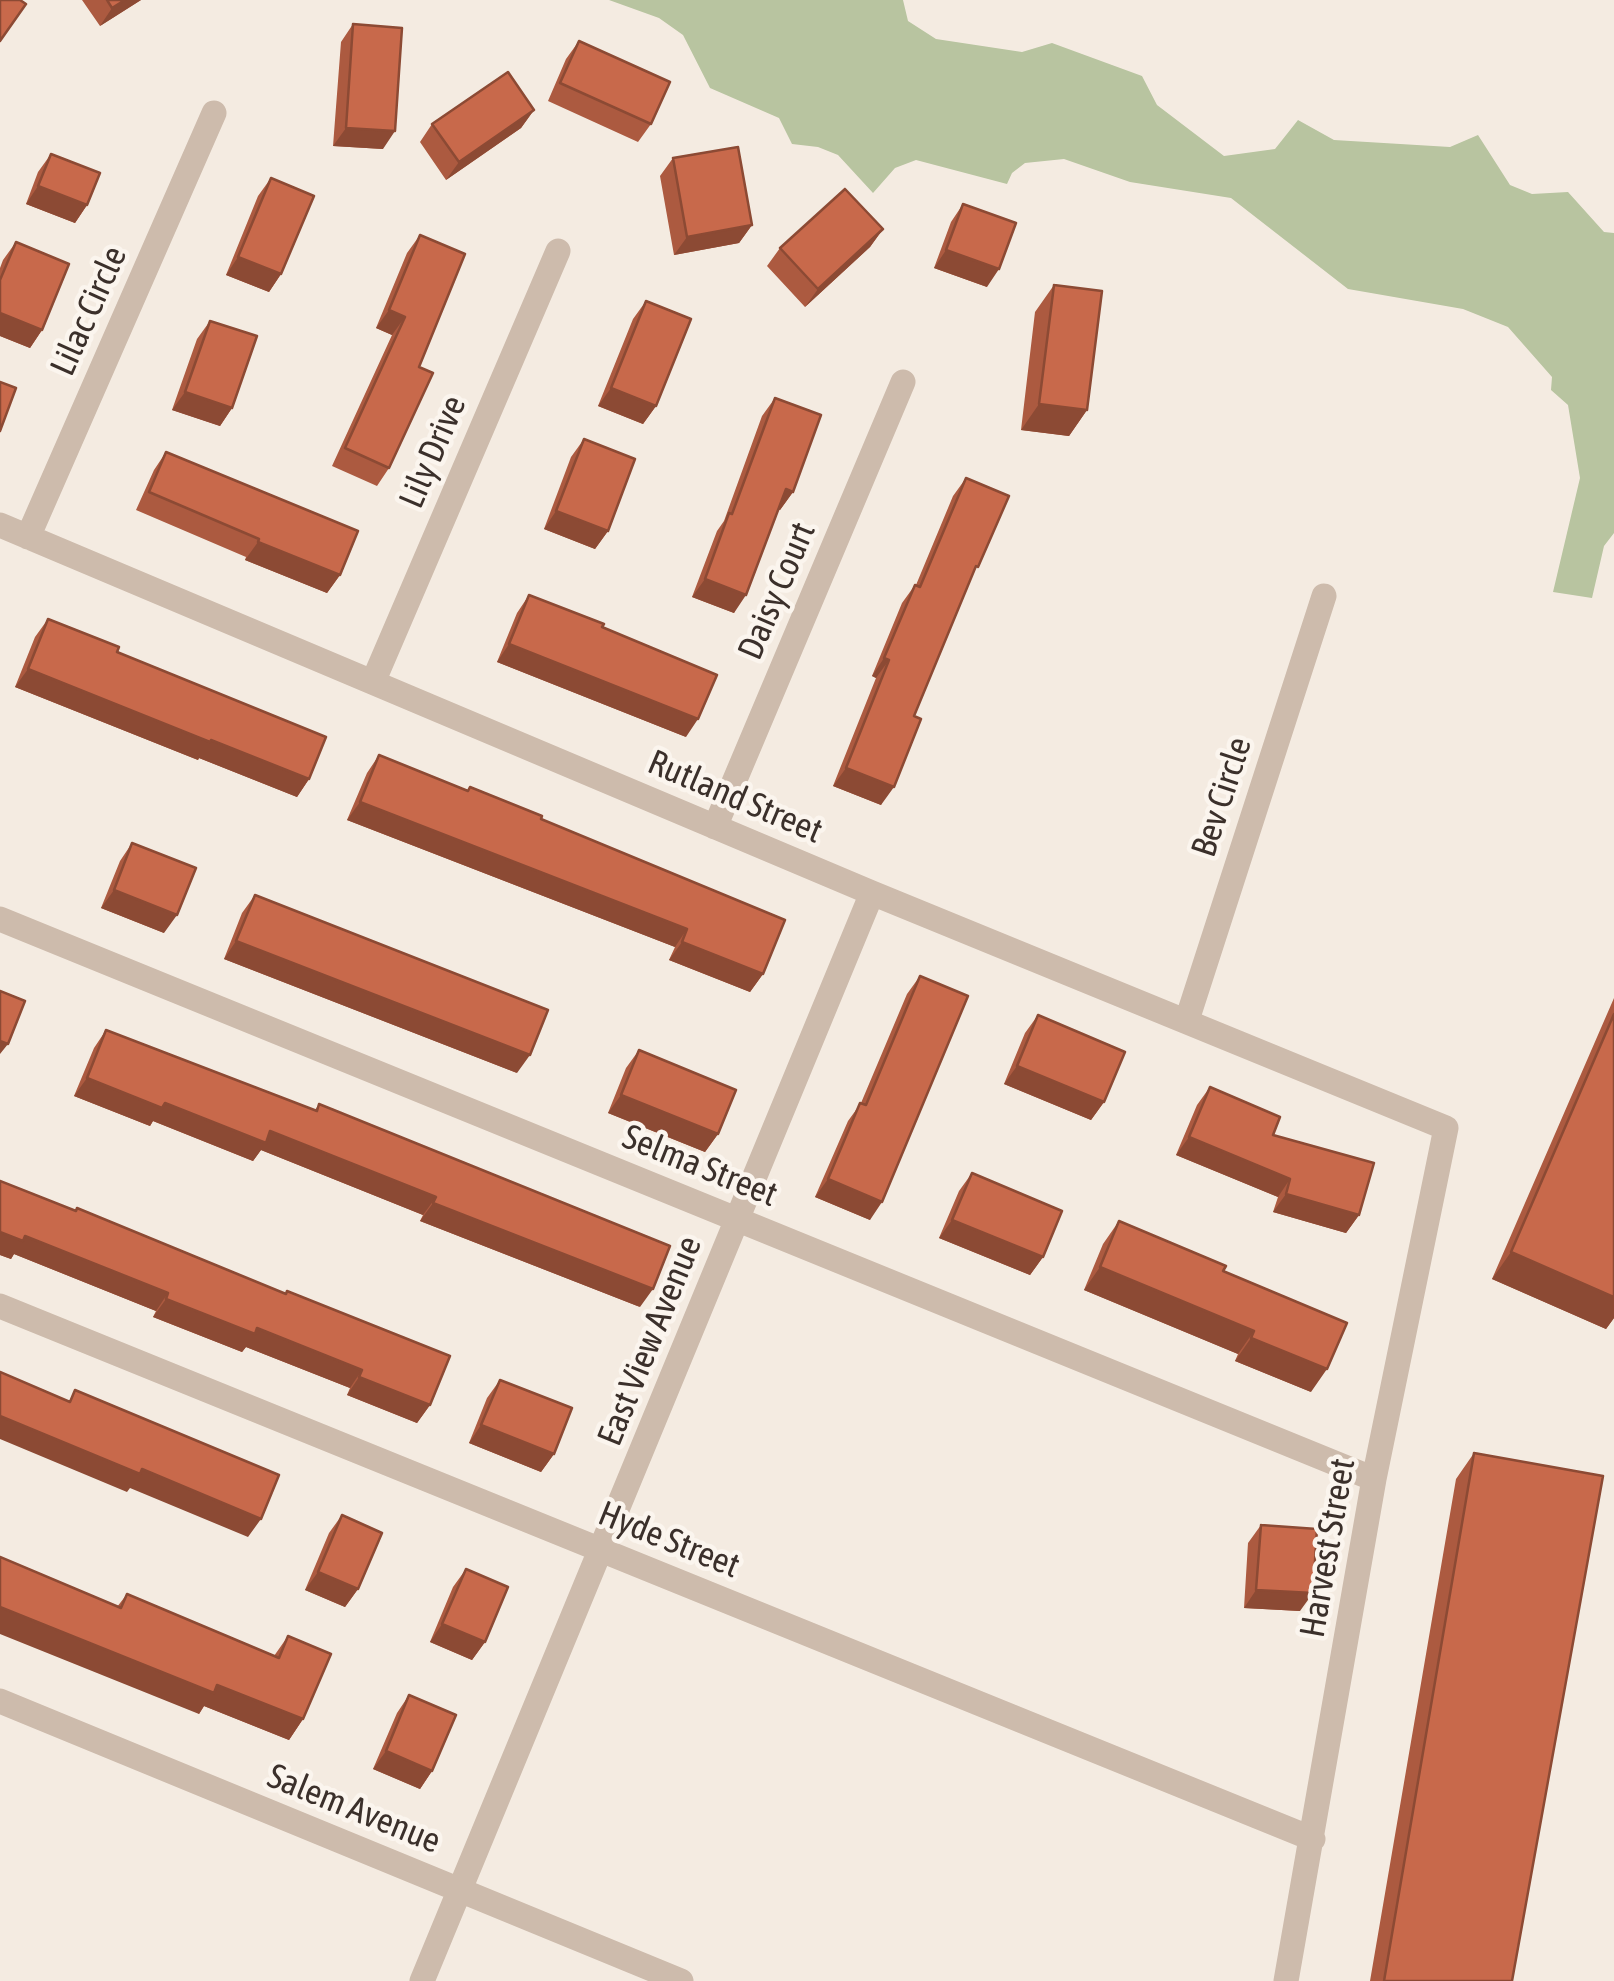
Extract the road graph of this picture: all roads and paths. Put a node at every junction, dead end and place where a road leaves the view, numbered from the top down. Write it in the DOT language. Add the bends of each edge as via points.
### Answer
graph roads {
  1 [pos="214,113"];
  2 [pos="558,250"];
  3 [pos="903,382"];
  4 [pos="0,525"];
  5 [pos="28,537"];
  6 [pos="1324,596"];
  7 [pos="373,682"];
  8 [pos="715,827"];
  9 [pos="872,893"];
  10 [pos="0,919"];
  11 [pos="1188,1020"];
  12 [pos="1446,1128"];
  13 [pos="737,1219"];
  14 [pos="0,1306"];
  15 [pos="1374,1479"];
  16 [pos="602,1551"];
  17 [pos="0,1701"];
  18 [pos="1313,1839"];
  19 [pos="459,1890"];
  20 [pos="422,1981"];
  21 [pos="681,1981"];
  22 [pos="1286,1981"];
  1 -- 5 [label="street, Lilac Circle"];
  2 -- 7 [label="street, Lily Drive"];
  3 -- 8 [label="street, Daisy Court"];
  4 -- 5 [label="street, Rutland Street"];
  5 -- 7 [label="street, Rutland Street"];
  6 -- 11 [label="street, Bev Circle"];
  7 -- 8 [label="street, Rutland Street"];
  8 -- 9 [label="street, Rutland Street"];
  9 -- 11 [label="street, Rutland Street"];
  9 -- 13 [label="street, East View Avenue"];
  10 -- 13 [label="street, Selma Street"];
  11 -- 12 [label="street, Rutland Street"];
  12 -- 15 [label="street, Harvest Street"];
  13 -- 15 [label="street, Selma Street"];
  13 -- 16 [label="street, East View Avenue"];
  14 -- 16 [label="street, Hyde Street"];
  15 -- 18 [label="street, Harvest Street"];
  16 -- 18 [label="street, Hyde Street"];
  16 -- 19 [label="street, East View Avenue"];
  17 -- 19 [label="street, Salem Avenue"];
  18 -- 22 [label="street, Harvest Street"];
  19 -- 20 [label="street, East View Avenue"];
  19 -- 21 [label="street, Salem Avenue"];
}
